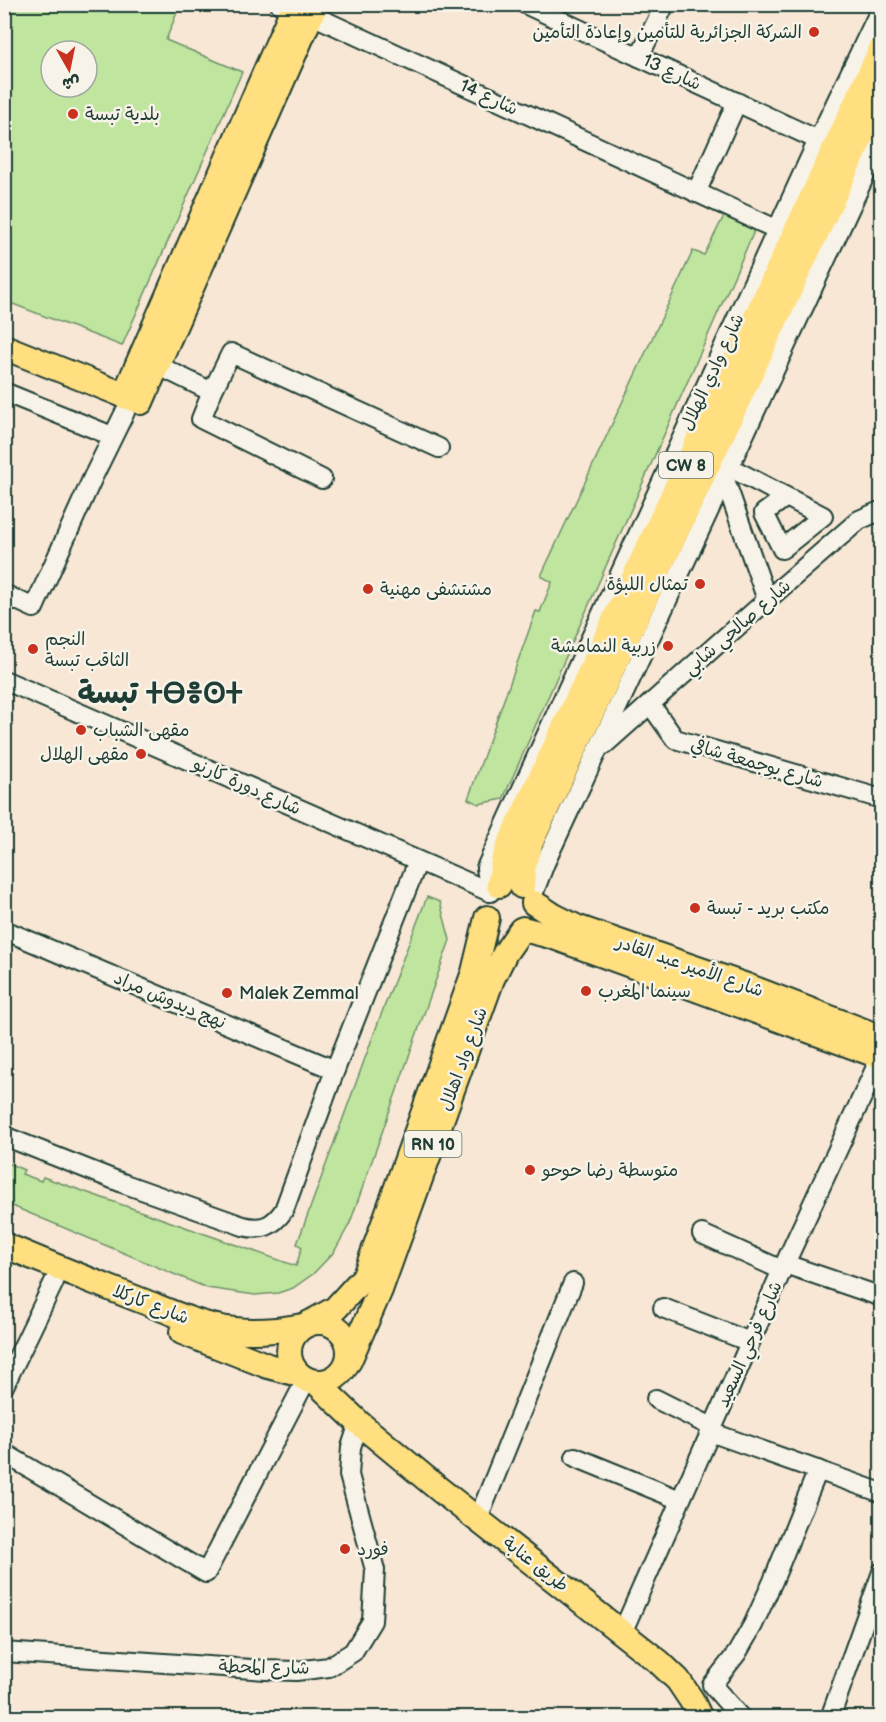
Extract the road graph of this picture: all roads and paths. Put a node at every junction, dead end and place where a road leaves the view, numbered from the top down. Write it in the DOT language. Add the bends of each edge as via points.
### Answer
graph roads {
  1 [pos="525,4"];
  2 [pos="665,4"];
  3 [pos="299,7"];
  4 [pos="880,13"];
  5 [pos="882,47"];
  6 [pos="639,57"];
  7 [pos="882,93"];
  8 [pos="737,102"];
  9 [pos="882,139"];
  10 [pos="818,140"];
  11 [pos="696,193"];
  12 [pos="778,230"];
  13 [pos="4,347"];
  14 [pos="157,365"];
  15 [pos="4,392"];
  16 [pos="212,392"];
  17 [pos="130,403"];
  18 [pos="112,436"];
  19 [pos="439,448"];
  20 [pos="727,472"];
  21 [pos="322,479"];
  22 [pos="786,497"];
  23 [pos="882,510"];
  24 [pos="4,598"];
  25 [pos="767,600"];
  26 [pos="4,680"];
  27 [pos="650,704"];
  28 [pos="598,750"];
  29 [pos="882,799"];
  30 [pos="418,861"];
  31 [pos="515,893"];
  32 [pos="487,918"];
  33 [pos="522,929"];
  34 [pos="4,930"];
  35 [pos="881,1051"];
  36 [pos="335,1070"];
  37 [pos="4,1136"];
  38 [pos="702,1234"];
  39 [pos="4,1245"];
  40 [pos="4,1260"];
  41 [pos="784,1267"];
  42 [pos="54,1282"];
  43 [pos="573,1283"];
  44 [pos="882,1297"];
  45 [pos="663,1308"];
  46 [pos="306,1325"];
  47 [pos="750,1342"];
  48 [pos="347,1365"];
  49 [pos="307,1379"];
  50 [pos="4,1386"];
  51 [pos="656,1399"];
  52 [pos="359,1423"];
  53 [pos="711,1429"];
  54 [pos="4,1453"];
  55 [pos="575,1457"];
  56 [pos="818,1470"];
  57 [pos="882,1493"];
  58 [pos="680,1500"];
  59 [pos="478,1519"];
  60 [pos="882,1572"];
  61 [pos="622,1632"];
  62 [pos="4,1652"];
  63 [pos="700,1718"];
  64 [pos="741,1718"];
  65 [pos="830,1718"];
  1 -- 6 [label="street, شارع 13"];
  2 -- 6 [label="street"];
  3 -- 11 [label="street, شارع 14"];
  3 -- 14 [label="main road"];
  3 -- 17 [label="main road"];
  4 -- 10 [label="street, شارع وادي الهلال"];
  5 -- 31 [label="main road, شارع وادي الهلال / CW 8" via="510,843 503,862"];
  6 -- 8 [label="street, شارع 13"];
  7 -- 31 [label="main road, شارع وادي الهلال / CW 8" via="531,842"];
  8 -- 10 [label="street, شارع 13"];
  8 -- 11 [label="street"];
  9 -- 20 [label="street"];
  10 -- 12 [label="street, شارع وادي الهلال"];
  11 -- 12 [label="street, شارع 14"];
  12 -- 31 [label="street, شارع وادي الهلال" via="486,868"];
  13 -- 17 [label="main road"];
  14 -- 16 [label="street"];
  14 -- 17 [label="main road"];
  15 -- 18 [label="street"];
  16 -- 19 [label="street" via="231,353"];
  16 -- 21 [label="street" via="201,419"];
  17 -- 18 [label="street"];
  18 -- 24 [label="street" via="34,608"];
  20 -- 22 [label="street"];
  20 -- 25 [label="street"];
  20 -- 28 [label="street"];
  23 -- 25 [label="street, شارع صالحي شابي" via="860,520"];
  25 -- 27 [label="street, شارع صالحي شابي"];
  26 -- 30 [label="street, شارع دورة كارنو"];
  27 -- 28 [label="street, شارع صالحي شابي"];
  27 -- 29 [label="street, شارع بوجمعة شافي" via="675,739"];
  28 -- 31 [label="street" via="545,863"];
  30 -- 31 [label="street, شارع دورة كارنو"];
  30 -- 36 [label="street"];
  31 -- 32 [label="main road" via="484,906"];
  31 -- 33 [label="main road" via="532,918"];
  31 -- 35 [label="main road, شارع الأمير عبد القادر" via="576,927 747,986"];
  32 -- 33 [label="main road" via="497,930 513,933"];
  32 -- 46 [label="main road, شارع واد اهلال / RN 10" via="474,972 365,1276 334,1308"];
  33 -- 35 [label="main road, شارع الأمير عبد القادر"];
  33 -- 48 [label="main road, شارع واد اهلال / RN 10" via="492,978 380,1290"];
  34 -- 36 [label="street, نهج ديدوش مراد"];
  35 -- 41 [label="street, شارع فرحي السعيد"];
  36 -- 37 [label="street" via="284,1210 278,1219 261,1228 243,1226 124,1184"];
  38 -- 41 [label="street"];
  39 -- 46 [label="main road, شارع كاركلا / RN 10" via="201,1324 252,1331"];
  40 -- 42 [label="main road, شارع كاركلا"];
  41 -- 44 [label="street"];
  41 -- 47 [label="street, شارع فرحي السعيد"];
  42 -- 49 [label="main road, شارع كاركلا"];
  42 -- 50 [label="street"];
  43 -- 59 [label="street"];
  45 -- 47 [label="street"];
  46 -- 48 [label="main road" via="318,1322 336,1327 348,1342"];
  46 -- 49 [label="main road" via="291,1340 289,1358 292,1367"];
  47 -- 53 [label="street, شارع فرحي السعيد"];
  48 -- 49 [label="main road" via="333,1380"];
  48 -- 52 [label="main road" via="347,1390"];
  49 -- 52 [label="main road, طريق عنابة"];
  49 -- 54 [label="street" via="206,1573"];
  51 -- 53 [label="street"];
  52 -- 59 [label="main road, طريق عنابة"];
  52 -- 62 [label="street, شارع المحطة" via="351,1447 349,1475 375,1570 372,1621 353,1652 328,1667 296,1671"];
  53 -- 56 [label="street"];
  53 -- 58 [label="street, شارع فرحي السعيد"];
  55 -- 58 [label="street"];
  56 -- 57 [label="street"];
  56 -- 64 [label="street" via="753,1625 712,1685"];
  58 -- 61 [label="street, شارع فرحي السعيد"];
  59 -- 61 [label="main road, طريق عنابة"];
  60 -- 65 [label="street"];
  61 -- 63 [label="main road, طريق عنابة" via="678,1680"];
}
